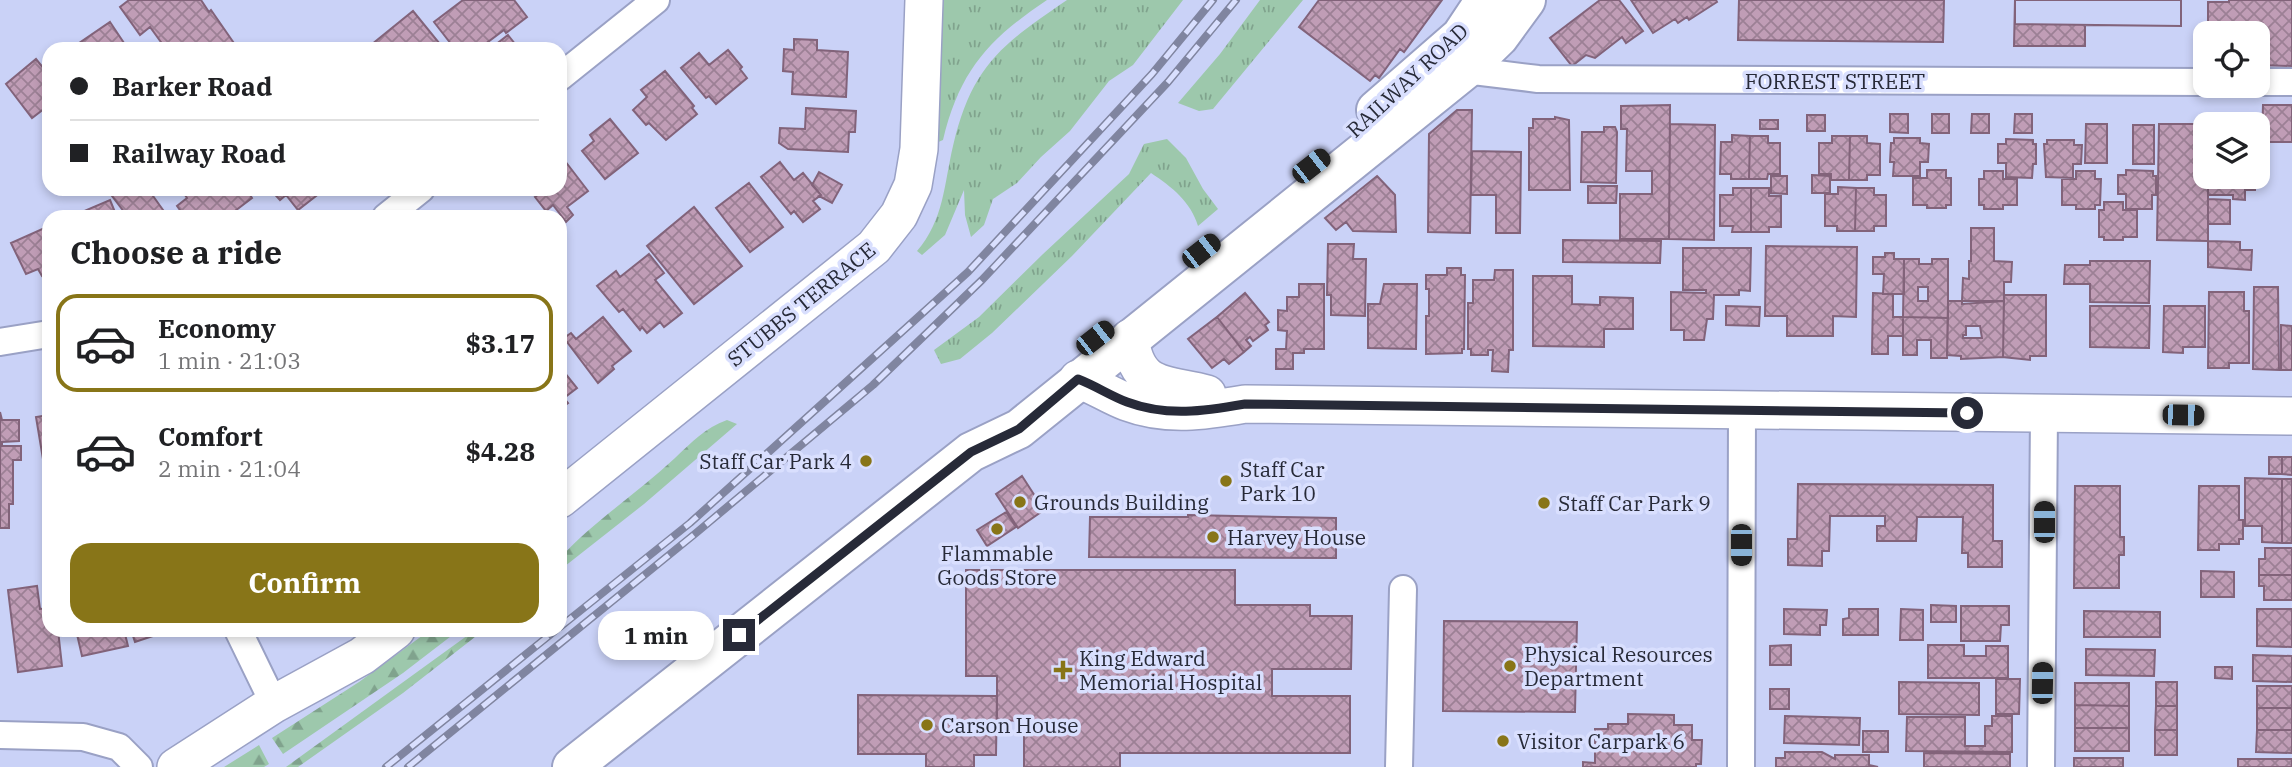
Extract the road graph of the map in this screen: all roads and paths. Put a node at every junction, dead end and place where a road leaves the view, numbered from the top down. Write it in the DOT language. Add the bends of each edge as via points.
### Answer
graph roads {
  1 [pos="656,0"];
  2 [pos="924,0"];
  3 [pos="1485,0"];
  4 [pos="1526,0"];
  5 [pos="1465,70"];
  6 [pos="567,71"];
  7 [pos="2193,82"];
  8 [pos="2270,82"];
  9 [pos="2292,82"];
  10 [pos="412,196"];
  11 [pos="395,210"];
  12 [pos="42,335"];
  13 [pos="1130,338"];
  14 [pos="0,342"];
  15 [pos="1078,379"];
  16 [pos="1245,404"];
  17 [pos="1742,410"];
  18 [pos="2044,414"];
  19 [pos="2292,416"];
  20 [pos="971,452"];
  21 [pos="567,493"];
  22 [pos="1403,589"];
  23 [pos="241,637"];
  24 [pos="387,637"];
  25 [pos="274,704"];
  26 [pos="0,735"];
  27 [pos="139,767"];
  28 [pos="176,767"];
  29 [pos="572,767"];
  30 [pos="1399,767"];
  31 [pos="1741,767"];
  32 [pos="2041,767"];
  1 -- 6 [label="street"];
  2 -- 21 [label="street, STUBBS TERRACE" via="918,154 913,185 900,215 874,247"];
  3 -- 20 [label="main road, RAILWAY ROAD" via="1461,36 1333,149 1008,407"];
  4 -- 5 [label="main road, RAILWAY ROAD" via="1499,37"];
  5 -- 7 [label="street, FORREST STREET" via="1552,79"];
  5 -- 13 [label="main road, RAILWAY ROAD"];
  8 -- 9 [label="street"];
  10 -- 11 [label="street"];
  12 -- 14 [label="street"];
  13 -- 15 [label="main road, RAILWAY ROAD"];
  13 -- 16 [label="street" via="1136,364 1152,381"];
  15 -- 16 [label="street" via="1158,411 1197,413"];
  15 -- 20 [label="main road, RAILWAY ROAD" via="1019,429"];
  16 -- 17 [label="street"];
  17 -- 18 [label="street"];
  17 -- 31 [label="street"];
  18 -- 19 [label="street"];
  18 -- 32 [label="street"];
  20 -- 29 [label="main road, RAILWAY ROAD"];
  22 -- 30 [label="street"];
  23 -- 25 [label="street"];
  24 -- 25 [label="street" via="362,656"];
  25 -- 28 [label="street"];
  26 -- 27 [label="street" via="83,737 119,747"];
}
